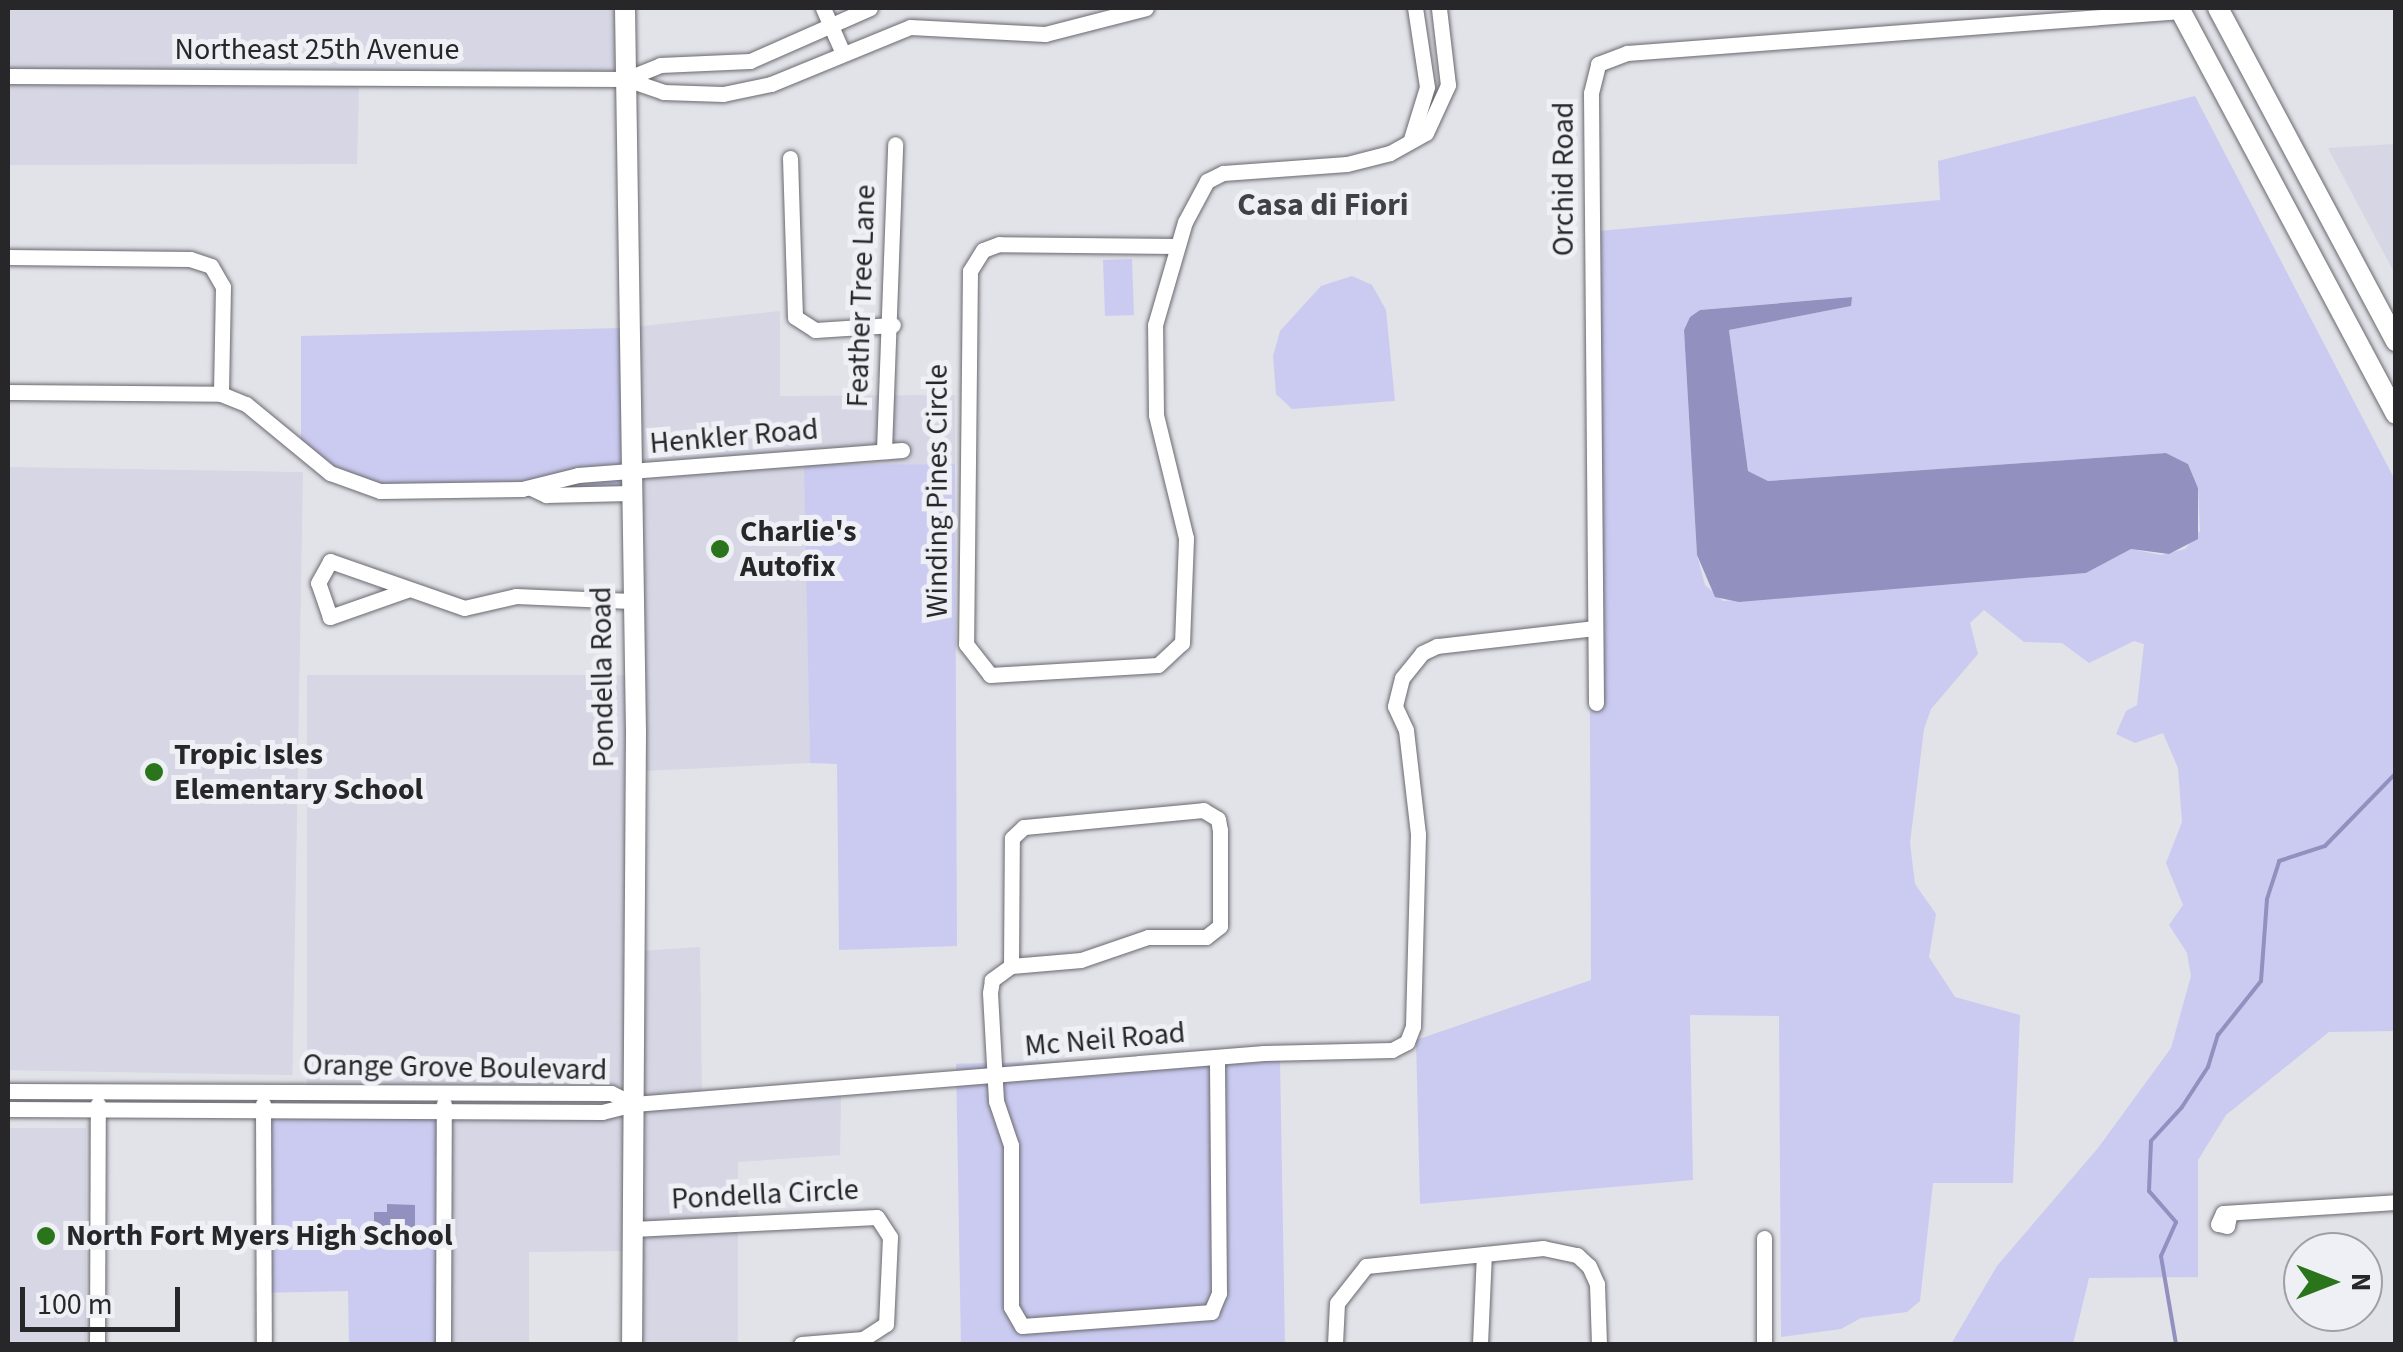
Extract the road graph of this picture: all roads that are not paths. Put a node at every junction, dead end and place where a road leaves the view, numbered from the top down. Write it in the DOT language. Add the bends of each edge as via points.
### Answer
graph roads {
  1 [pos="625,8"];
  2 [pos="822,8"];
  3 [pos="870,8"];
  4 [pos="1146,8"];
  5 [pos="1416,8"];
  6 [pos="1439,8"];
  7 [pos="2218,8"];
  8 [pos="2184,9"];
  9 [pos="830,25"];
  10 [pos="842,51"];
  11 [pos="8,76"];
  12 [pos="626,79"];
  13 [pos="895,144"];
  14 [pos="1400,149"];
  15 [pos="790,158"];
  16 [pos="2304,170"];
  17 [pos="1177,246"];
  18 [pos="8,257"];
  19 [pos="893,326"];
  20 [pos="2396,341"];
  21 [pos="8,392"];
  22 [pos="221,394"];
  23 [pos="2396,414"];
  24 [pos="884,450"];
  25 [pos="902,450"];
  26 [pos="630,483"];
  27 [pos="407,590"];
  28 [pos="631,601"];
  29 [pos="1594,628"];
  30 [pos="1596,703"];
  31 [pos="1012,966"];
  32 [pos="1218,1058"];
  33 [pos="995,1077"];
  34 [pos="8,1091"];
  35 [pos="98,1091"];
  36 [pos="263,1092"];
  37 [pos="444,1092"];
  38 [pos="518,1093"];
  39 [pos="634,1104"];
  40 [pos="8,1109"];
  41 [pos="98,1110"];
  42 [pos="263,1110"];
  43 [pos="444,1111"];
  44 [pos="518,1112"];
  45 [pos="2396,1202"];
  46 [pos="2229,1216"];
  47 [pos="633,1229"];
  48 [pos="1764,1238"];
  49 [pos="1484,1254"];
  50 [pos="97,1344"];
  51 [pos="264,1344"];
  52 [pos="442,1344"];
  53 [pos="632,1344"];
  54 [pos="801,1344"];
  55 [pos="1334,1344"];
  56 [pos="1480,1344"];
  57 [pos="1599,1344"];
  58 [pos="1764,1344"];
  1 -- 12 [label="main road, Pondella Road"];
  2 -- 9 [label="street"];
  3 -- 9 [label="street"];
  4 -- 10 [label="street" via="1045,34 910,27"];
  5 -- 14 [label="street" via="1427,99 1421,122"];
  6 -- 14 [label="street, Winding Pines Circle" via="1446,96 1426,133"];
  7 -- 16 [label="main road"];
  8 -- 16 [label="main road" via="2271,155"];
  8 -- 23 [label="main road"];
  8 -- 29 [label="street, Orchid Road" via="1627,53 1598,64 1591,93"];
  9 -- 10 [label="street"];
  9 -- 12 [label="street" via="750,61 660,65"];
  10 -- 12 [label="street" via="735,93 663,92"];
  11 -- 12 [label="street, Northeast 25th Avenue"];
  12 -- 26 [label="main road, Pondella Road"];
  13 -- 19 [label="street, Feather Tree Lane"];
  14 -- 17 [label="street, Winding Pines Circle" via="1330,167 1215,176 1201,190"];
  15 -- 19 [label="street" via="790,306 803,325 828,331"];
  16 -- 20 [label="main road"];
  17 -- 17 [label="street, Winding Pines Circle" via="1156,308 1155,402 1186,538 1182,643 1168,660 1149,666 990,676 966,644 970,271 983,250 999,244"];
  18 -- 22 [label="street" via="190,258 211,266 222,287"];
  19 -- 24 [label="street, Feather Tree Lane"];
  21 -- 22 [label="street"];
  22 -- 26 [label="street, Henkler Road" via="246,404 354,485 380,491 531,488 546,495"];
  24 -- 25 [label="street, Henkler Road"];
  24 -- 26 [label="street, Henkler Road"];
  26 -- 28 [label="main road, Pondella Road"];
  27 -- 27 [label="street" via="330,561 318,583 330,617"];
  27 -- 28 [label="street" via="464,608 516,596"];
  28 -- 39 [label="main road, Pondella Road"];
  29 -- 30 [label="street, Orchid Road"];
  29 -- 32 [label="street, Mc Neil Road" via="1437,646 1410,664 1394,706 1412,763 1413,1026 1407,1042 1392,1050"];
  31 -- 31 [label="street" via="1081,960 1148,937 1206,938 1220,926 1218,819 1203,810 1024,827 1012,838"];
  31 -- 33 [label="street" via="992,980"];
  32 -- 33 [label="street, Mc Neil Road"];
  32 -- 33 [label="street" via="1219,1293 1203,1316 1040,1330 1014,1318 1011,1144"];
  33 -- 39 [label="street, Mc Neil Road"];
  34 -- 35 [label="street, Orange Grove Boulevard"];
  35 -- 36 [label="street, Orange Grove Boulevard"];
  35 -- 41 [label="street"];
  36 -- 37 [label="street, Orange Grove Boulevard"];
  36 -- 42 [label="street"];
  37 -- 38 [label="street, Orange Grove Boulevard"];
  37 -- 43 [label="street"];
  38 -- 39 [label="street, Orange Grove Boulevard" via="610,1093"];
  38 -- 44 [label="street"];
  39 -- 44 [label="street, Orange Grove Boulevard" via="602,1112"];
  39 -- 47 [label="main road, Pondella Road"];
  40 -- 41 [label="street, Orange Grove Boulevard"];
  41 -- 42 [label="street, Orange Grove Boulevard"];
  41 -- 50 [label="street"];
  42 -- 43 [label="street, Orange Grove Boulevard"];
  42 -- 51 [label="street"];
  43 -- 44 [label="street, Orange Grove Boulevard"];
  43 -- 52 [label="street"];
  45 -- 46 [label="street"];
  47 -- 53 [label="main road, Pondella Road"];
  47 -- 54 [label="street, Pondella Circle" via="877,1217 890,1238 886,1324 863,1339"];
  48 -- 58 [label="street"];
  49 -- 55 [label="street" via="1366,1266 1337,1303"];
  49 -- 56 [label="street"];
  49 -- 57 [label="street" via="1543,1248 1577,1255 1597,1284"];
}
